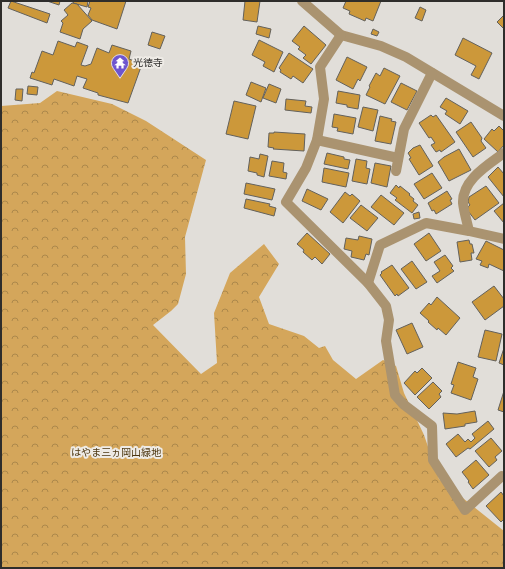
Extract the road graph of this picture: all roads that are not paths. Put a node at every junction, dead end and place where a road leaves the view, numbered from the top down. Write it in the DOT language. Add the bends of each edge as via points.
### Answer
graph roads {
  1 [pos="302,1"];
  2 [pos="340,35"];
  3 [pos="432,73"];
  4 [pos="504,116"];
  5 [pos="317,140"];
  6 [pos="504,153"];
  7 [pos="398,158"];
  8 [pos="396,172"];
  9 [pos="469,231"];
  10 [pos="504,239"];
  11 [pos="368,283"];
  12 [pos="504,477"];
  1 -- 2 [label="street"];
  2 -- 3 [label="street" via="381,46"];
  2 -- 5 [label="street" via="320,67 324,99"];
  3 -- 4 [label="street"];
  3 -- 7 [label="street" via="404,129"];
  5 -- 7 [label="street"];
  5 -- 11 [label="street" via="306,168 286,202"];
  6 -- 9 [label="street" via="474,177 466,188 463,202"];
  7 -- 8 [label="street"];
  9 -- 10 [label="street"];
  9 -- 11 [label="street" via="426,223 380,245"];
  11 -- 12 [label="street" via="386,306 389,320 386,341 395,395 432,426 433,460 465,510 502,476"];
}
